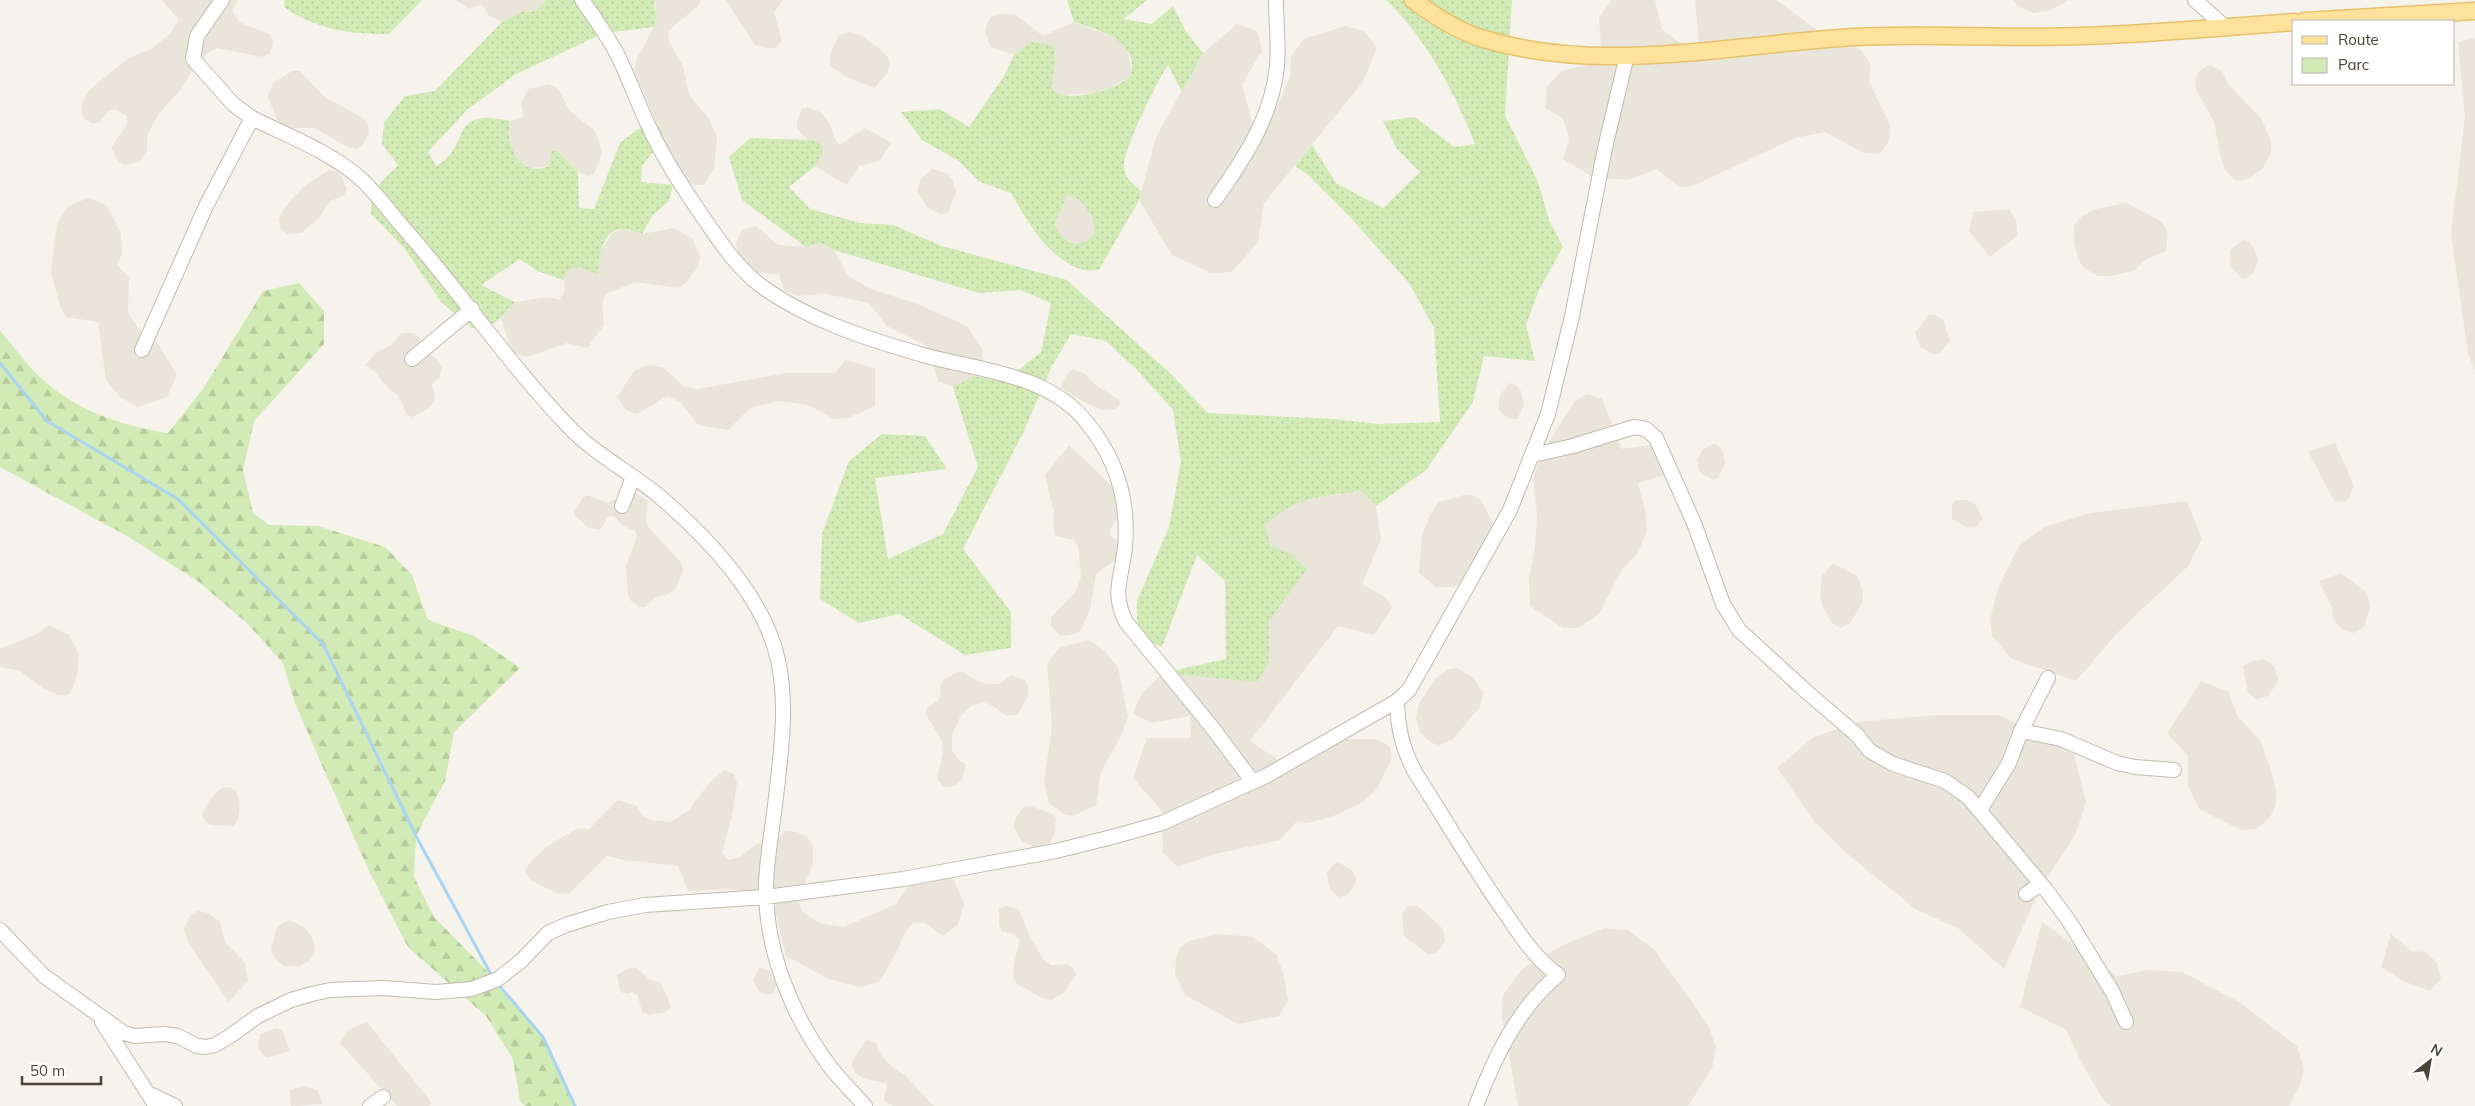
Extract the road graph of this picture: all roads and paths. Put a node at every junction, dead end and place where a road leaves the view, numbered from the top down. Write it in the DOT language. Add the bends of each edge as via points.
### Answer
graph roads {
  1 [pos="222,0"];
  2 [pos="582,0"];
  3 [pos="1276,0"];
  4 [pos="1413,0"];
  5 [pos="2195,0"];
  6 [pos="2475,10"];
  7 [pos="2320,20"];
  8 [pos="2292,22"];
  9 [pos="2225,27"];
  10 [pos="1627,55"];
  11 [pos="252,118"];
  12 [pos="1215,200"];
  13 [pos="472,309"];
  14 [pos="142,350"];
  15 [pos="412,359"];
  16 [pos="1533,455"];
  17 [pos="633,477"];
  18 [pos="622,506"];
  19 [pos="2048,678"];
  20 [pos="1397,701"];
  21 [pos="2021,731"];
  22 [pos="2174,770"];
  23 [pos="1252,782"];
  24 [pos="1980,810"];
  25 [pos="2041,884"];
  26 [pos="2026,894"];
  27 [pos="766,897"];
  28 [pos="0,930"];
  29 [pos="98,1015"];
  30 [pos="2126,1022"];
  31 [pos="148,1093"];
  32 [pos="383,1097"];
  33 [pos="156,1106"];
  34 [pos="175,1106"];
  35 [pos="370,1106"];
  36 [pos="865,1106"];
  37 [pos="1476,1106"];
  1 -- 11 [label="street" via="197,36 193,59 233,104"];
  2 -- 23 [label="street" via="616,53 676,179 734,263 790,304 858,335 1050,390 1087,422 1118,473 1125,500 1125,547 1117,593 1119,608 1126,622"];
  3 -- 12 [label="street" via="1277,65 1268,108 1247,154"];
  4 -- 10 [label="main road" via="1482,39 1536,50"];
  5 -- 9 [label="street"];
  6 -- 7 [label="main road"];
  8 -- 9 [label="main road"];
  9 -- 10 [label="main road" via="2084,36 1856,37"];
  10 -- 16 [label="street" via="1558,376"];
  11 -- 13 [label="street" via="333,159 360,179"];
  11 -- 14 [label="street" via="206,206"];
  13 -- 15 [label="street"];
  13 -- 17 [label="street" via="570,428 594,450"];
  16 -- 20 [label="street" via="1510,510 1471,584 1413,684"];
  16 -- 24 [label="street" via="1634,426 1646,429 1656,438 1694,523 1722,604 1739,630 1870,751 1893,764 1945,781"];
  17 -- 18 [label="street"];
  17 -- 27 [label="street" via="696,530 738,578 761,612 777,658 784,702 782,749"];
  19 -- 21 [label="street"];
  20 -- 23 [label="street" via="1310,753"];
  20 -- 37 [label="street" via="1398,729 1406,756 1416,774 1528,946 1558,975 1519,1016"];
  21 -- 22 [label="street" via="2061,740 2117,763"];
  21 -- 24 [label="street" via="2009,763"];
  23 -- 27 [label="street" via="1162,823 1056,851 903,879"];
  24 -- 25 [label="street"];
  25 -- 26 [label="street"];
  25 -- 30 [label="street" via="2069,921 2113,993"];
  27 -- 29 [label="street" via="645,905 608,912 548,933 498,979 472,989 446,992 330,990 292,1000 206,1047 196,1046 178,1036 124,1033"];
  27 -- 36 [label="street" via="769,936 785,986 812,1041"];
  28 -- 29 [label="street" via="44,976"];
  29 -- 31 [label="street"];
  31 -- 33 [label="street"];
  31 -- 34 [label="street"];
  32 -- 35 [label="street"];
}
